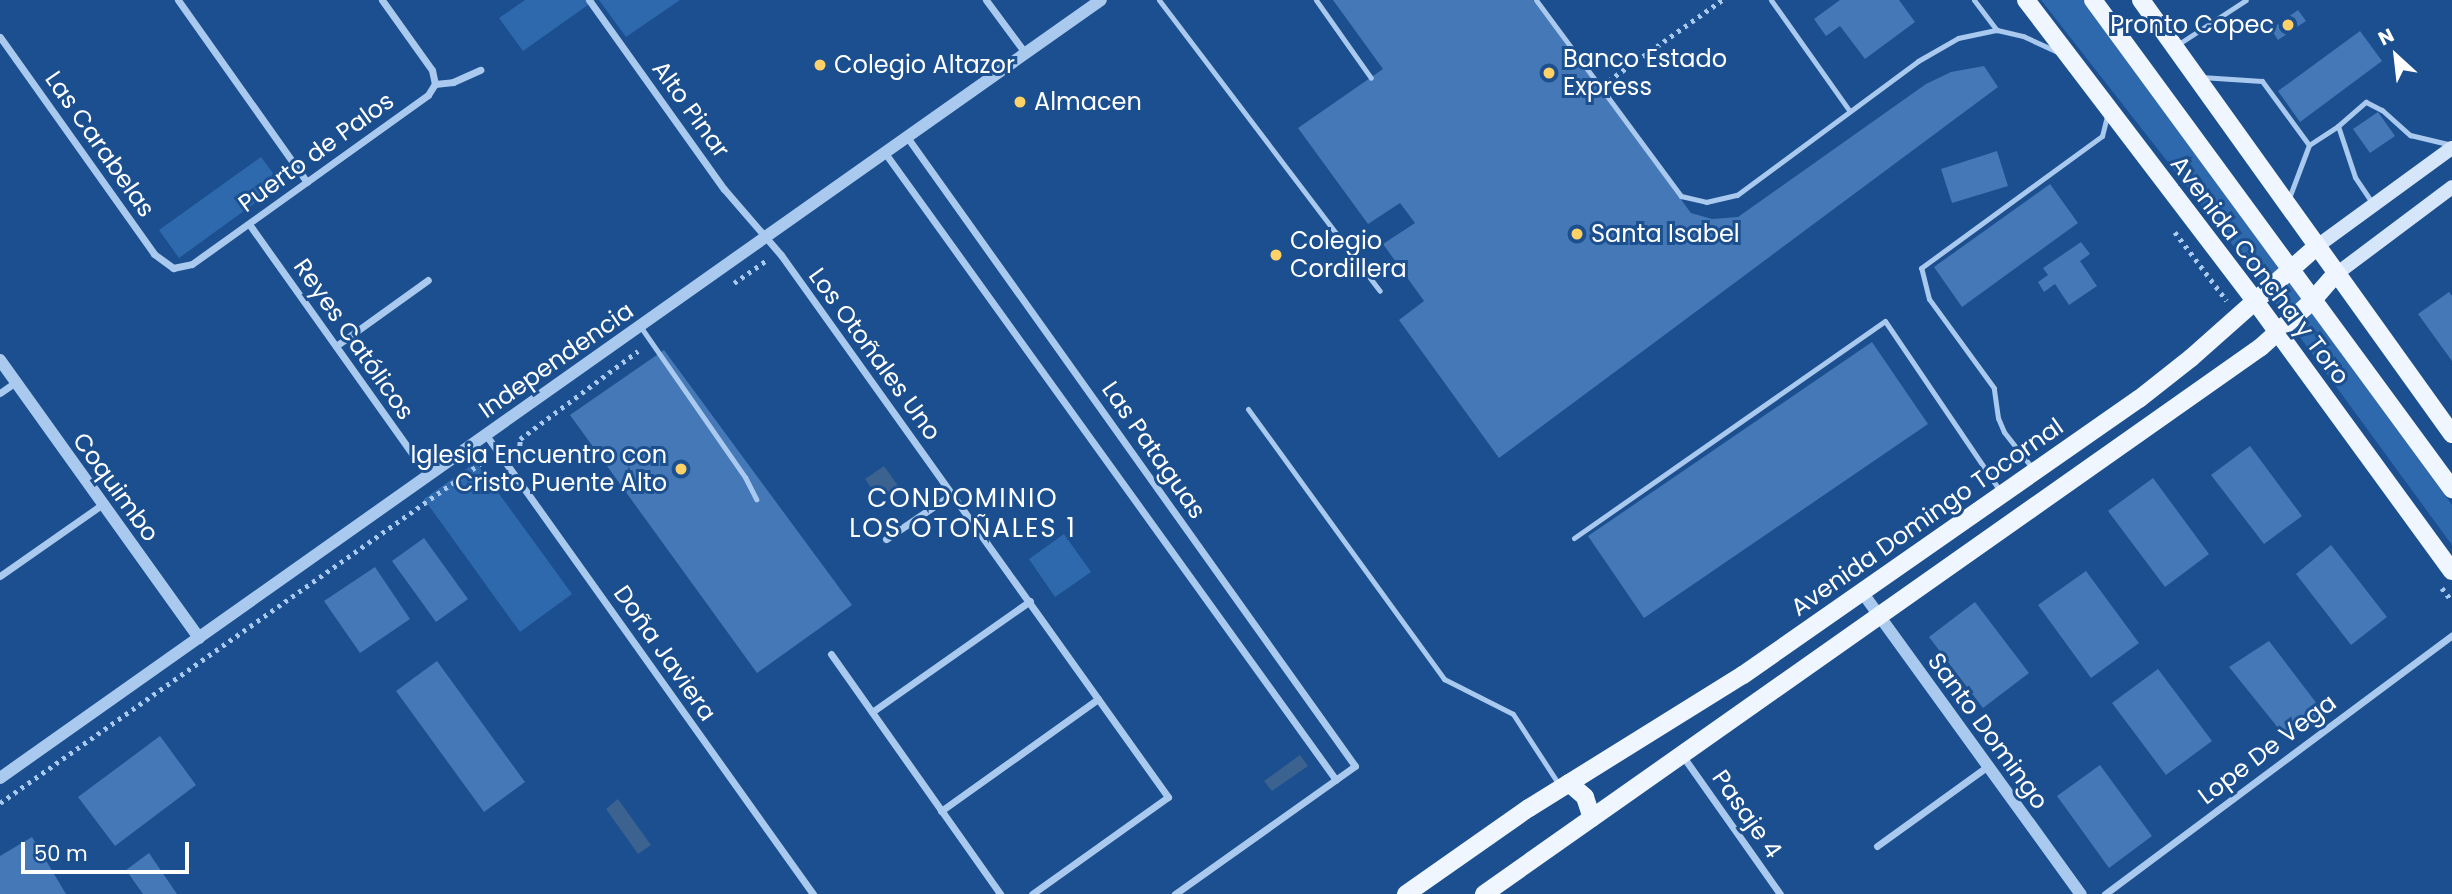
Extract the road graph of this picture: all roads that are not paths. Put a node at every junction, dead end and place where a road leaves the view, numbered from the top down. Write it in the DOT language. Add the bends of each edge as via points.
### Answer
graph roads {
  1 [pos="178,0"];
  2 [pos="382,0"];
  3 [pos="589,0"];
  4 [pos="986,0"];
  5 [pos="1101,0"];
  6 [pos="1159,0"];
  7 [pos="1316,0"];
  8 [pos="1536,0"];
  9 [pos="1770,0"];
  10 [pos="1974,0"];
  11 [pos="2026,0"];
  12 [pos="2093,0"];
  13 [pos="2141,0"];
  14 [pos="2246,0"];
  15 [pos="1997,30"];
  16 [pos="0,37"];
  17 [pos="2175,47"];
  18 [pos="1026,54"];
  19 [pos="2068,57"];
  20 [pos="480,70"];
  21 [pos="2196,76"];
  22 [pos="1371,78"];
  23 [pos="435,84"];
  24 [pos="2109,109"];
  25 [pos="1849,110"];
  26 [pos="2338,125"];
  27 [pos="907,137"];
  28 [pos="2309,145"];
  29 [pos="2452,146"];
  30 [pos="885,153"];
  31 [pos="307,182"];
  32 [pos="2452,187"];
  33 [pos="2287,204"];
  34 [pos="2374,205"];
  35 [pos="248,224"];
  36 [pos="764,239"];
  37 [pos="2316,247"];
  38 [pos="173,268"];
  39 [pos="2290,270"];
  40 [pos="2335,275"];
  41 [pos="428,280"];
  42 [pos="1380,291"];
  43 [pos="2255,301"];
  44 [pos="2312,301"];
  45 [pos="640,326"];
  46 [pos="2278,333"];
  47 [pos="335,346"];
  48 [pos="0,360"];
  49 [pos="16,382"];
  50 [pos="0,393"];
  51 [pos="1248,409"];
  52 [pos="2452,434"];
  53 [pos="486,435"];
  54 [pos="2035,472"];
  55 [pos="428,476"];
  56 [pos="2452,489"];
  57 [pos="952,494"];
  58 [pos="2002,494"];
  59 [pos="756,499"];
  60 [pos="103,503"];
  61 [pos="1574,538"];
  62 [pos="886,539"];
  63 [pos="2452,570"];
  64 [pos="0,576"];
  65 [pos="1862,592"];
  66 [pos="1030,601"];
  67 [pos="1879,617"];
  68 [pos="2452,635"];
  69 [pos="199,638"];
  70 [pos="831,654"];
  71 [pos="1098,699"];
  72 [pos="872,712"];
  73 [pos="1682,755"];
  74 [pos="1988,766"];
  75 [pos="0,778"];
  76 [pos="1336,780"];
  77 [pos="1565,785"];
  78 [pos="941,811"];
  79 [pos="1592,818"];
  80 [pos="1877,846"];
  81 [pos="813,894"];
  82 [pos="1000,894"];
  83 [pos="1032,894"];
  84 [pos="1175,894"];
  85 [pos="1406,894"];
  86 [pos="1484,894"];
  87 [pos="1780,894"];
  88 [pos="2081,894"];
  89 [pos="2105,894"];
  1 -- 31 [label="street"];
  2 -- 23 [label="street" via="432,70"];
  3 -- 36 [label="street, Alto Pinar"];
  4 -- 18 [label="street"];
  5 -- 18 [label="street, Independencia"];
  6 -- 42 [label="lane"];
  7 -- 22 [label="lane"];
  8 -- 25 [label="lane" via="1681,195 1706,202 1737,195"];
  9 -- 25 [label="lane"];
  10 -- 15 [label="lane"];
  11 -- 19 [label="main road, Avenida Concha y Toro"];
  12 -- 39 [label="main road, Avenida Concha y Toro"];
  13 -- 17 [label="main road"];
  14 -- 17 [label="lane"];
  15 -- 19 [label="lane" via="2023,36"];
  15 -- 25 [label="lane" via="1958,38"];
  16 -- 38 [label="street, Las Carabelas" via="154,254"];
  17 -- 21 [label="main road"];
  18 -- 27 [label="street, Independencia"];
  19 -- 24 [label="main road, Avenida Concha y Toro"];
  20 -- 23 [label="street, Puerto de Palos"];
  21 -- 28 [label="lane" via="2262,81"];
  21 -- 33 [label="main road"];
  23 -- 31 [label="street, Puerto de Palos" via="428,95"];
  24 -- 43 [label="main road, Avenida Concha y Toro"];
  24 -- 54 [label="lane" via="2102,136 1921,268 1928,299 1994,387 2004,432"];
  26 -- 28 [label="lane"];
  26 -- 29 [label="lane" via="2366,103 2382,110 2410,135"];
  26 -- 34 [label="lane" via="2354,177"];
  27 -- 30 [label="street, Independencia"];
  27 -- 76 [label="street, Las Pataguas" via="1355,766"];
  28 -- 33 [label="lane"];
  29 -- 34 [label="main road, Avenida Domingo Tocornal"];
  30 -- 36 [label="street, Independencia"];
  30 -- 76 [label="street, Las Pataguas"];
  31 -- 35 [label="street, Puerto de Palos"];
  32 -- 40 [label="main road"];
  33 -- 37 [label="main road"];
  34 -- 37 [label="main road, Avenida Domingo Tocornal"];
  35 -- 38 [label="street, Puerto de Palos" via="192,264"];
  35 -- 47 [label="street, Reyes Católicos"];
  36 -- 45 [label="street, Independencia"];
  36 -- 57 [label="street, Los Otoñales Uno"];
  37 -- 39 [label="main road, Avenida Domingo Tocornal"];
  37 -- 40 [label="main road"];
  39 -- 43 [label="main road, Avenida Domingo Tocornal"];
  39 -- 44 [label="main road, Avenida Concha y Toro"];
  40 -- 44 [label="main road"];
  40 -- 52 [label="main road"];
  41 -- 47 [label="street"];
  43 -- 46 [label="main road, Avenida Concha y Toro"];
  43 -- 54 [label="main road, Avenida Domingo Tocornal" via="2139,399"];
  44 -- 46 [label="main road"];
  44 -- 56 [label="main road, Avenida Concha y Toro"];
  45 -- 53 [label="street, Independencia"];
  45 -- 59 [label="lane"];
  46 -- 63 [label="main road, Avenida Concha y Toro"];
  46 -- 67 [label="main road"];
  47 -- 55 [label="street, Reyes Católicos"];
  48 -- 49 [label="street, Coquimbo"];
  49 -- 50 [label="street"];
  49 -- 60 [label="street, Coquimbo"];
  51 -- 77 [label="lane" via="1444,678 1513,714"];
  53 -- 55 [label="street, Independencia"];
  53 -- 81 [label="street, Doña Javiera"];
  54 -- 58 [label="main road, Avenida Domingo Tocornal"];
  55 -- 69 [label="street, Independencia"];
  57 -- 62 [label="street"];
  57 -- 66 [label="street, Los Otoñales Uno"];
  58 -- 61 [label="lane" via="1885,321"];
  58 -- 65 [label="main road, Avenida Domingo Tocornal"];
  60 -- 64 [label="street"];
  60 -- 69 [label="street, Coquimbo"];
  65 -- 67 [label="street, Santo Domingo"];
  65 -- 77 [label="main road, Avenida Domingo Tocornal" via="1743,675"];
  66 -- 71 [label="street, Los Otoñales Uno"];
  66 -- 72 [label="street"];
  67 -- 73 [label="main road"];
  67 -- 74 [label="street, Santo Domingo"];
  68 -- 89 [label="street, Lope De Vega"];
  69 -- 75 [label="street, Independencia"];
  70 -- 72 [label="street"];
  71 -- 78 [label="street"];
  71 -- 83 [label="street, Los Otoñales Uno" via="1168,797"];
  72 -- 78 [label="street"];
  73 -- 79 [label="main road"];
  73 -- 87 [label="street, Pasaje 4"];
  74 -- 80 [label="street"];
  74 -- 88 [label="street, Santo Domingo"];
  76 -- 84 [label="street, Las Pataguas"];
  77 -- 79 [label="main road" via="1585,797"];
  77 -- 85 [label="main road, Avenida Domingo Tocornal"];
  78 -- 82 [label="street"];
  79 -- 86 [label="main road"];
}
